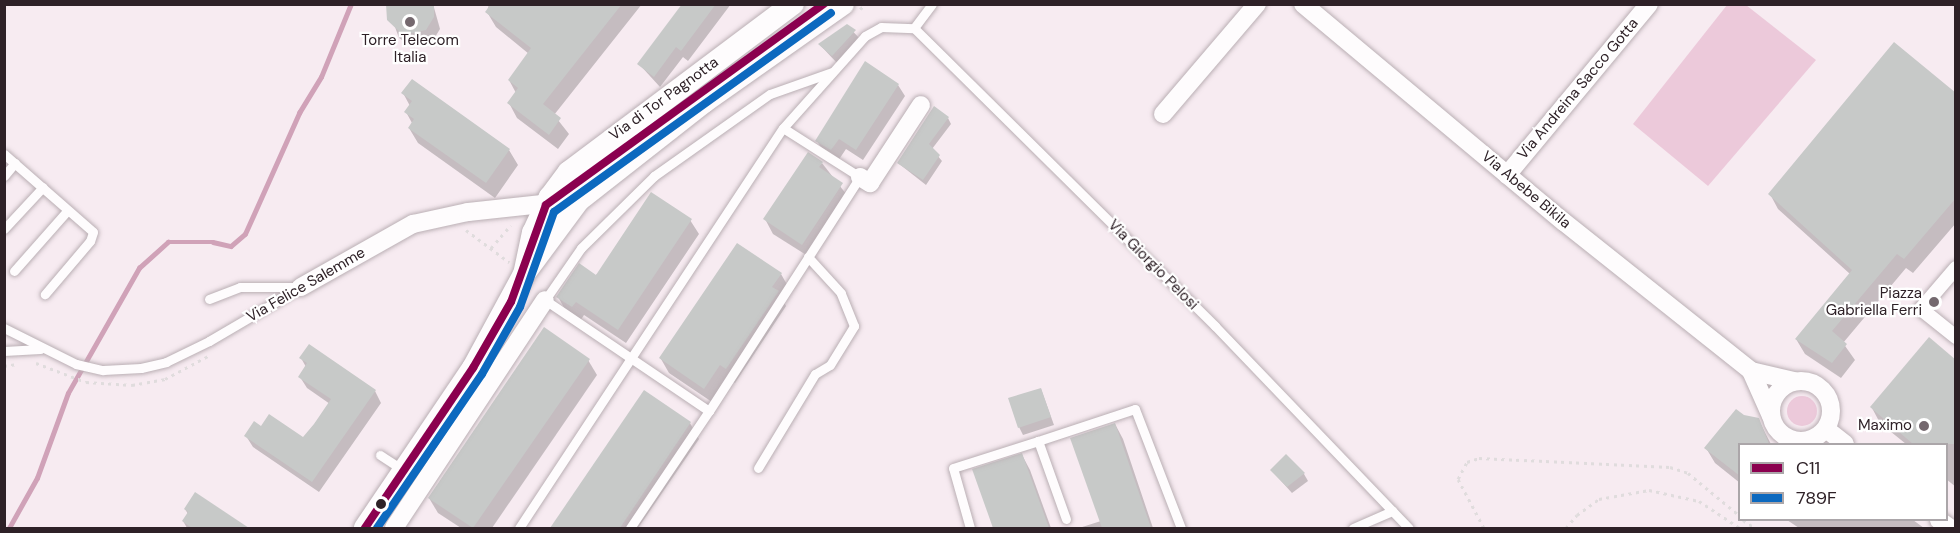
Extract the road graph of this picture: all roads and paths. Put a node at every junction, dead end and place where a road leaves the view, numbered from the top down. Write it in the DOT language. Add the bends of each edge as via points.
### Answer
graph roads {
  1 [pos="793,4"];
  2 [pos="825,4"];
  3 [pos="843,4"];
  4 [pos="932,4"];
  5 [pos="1257,4"];
  6 [pos="1304,4"];
  7 [pos="1649,4"];
  8 [pos="914,28"];
  9 [pos="832,72"];
  10 [pos="921,105"];
  11 [pos="1163,114"];
  12 [pos="783,128"];
  13 [pos="4,154"];
  14 [pos="15,164"];
  15 [pos="1507,174"];
  16 [pos="590,175"];
  17 [pos="4,176"];
  18 [pos="860,177"];
  19 [pos="43,187"];
  20 [pos="579,200"];
  21 [pos="546,205"];
  22 [pos="68,210"];
  23 [pos="512,223"];
  24 [pos="463,228"];
  25 [pos="4,229"];
  26 [pos="491,248"];
  27 [pos="808,257"];
  28 [pos="1956,268"];
  29 [pos="517,269"];
  30 [pos="14,271"];
  31 [pos="301,287"];
  32 [pos="45,294"];
  33 [pos="209,299"];
  34 [pos="545,300"];
  35 [pos="4,328"];
  36 [pos="1956,337"];
  37 [pos="40,349"];
  38 [pos="4,351"];
  39 [pos="215,352"];
  40 [pos="630,359"];
  41 [pos="4,366"];
  42 [pos="1751,371"];
  43 [pos="1794,381"];
  44 [pos="708,411"];
  45 [pos="1772,416"];
  46 [pos="1826,429"];
  47 [pos="1038,441"];
  48 [pos="1844,443"];
  49 [pos="380,455"];
  50 [pos="758,468"];
  51 [pos="404,471"];
  52 [pos="1392,511"];
  53 [pos="1738,514"];
  54 [pos="1066,519"];
  55 [pos="365,528"];
  56 [pos="394,528"];
  57 [pos="519,528"];
  58 [pos="630,528"];
  59 [pos="970,528"];
  60 [pos="1181,528"];
  61 [pos="1353,528"];
  62 [pos="1409,528"];
  63 [pos="1484,528"];
  64 [pos="1566,528"];
  65 [pos="1740,528"];
  1 -- 21 [label="street, Via di Tor Pagnotta" via="581,160"];
  2 -- 16 [label="lane, Via di Tor Pagnotta"];
  3 -- 20 [label="street, Via di Tor Pagnotta" via="695,109"];
  4 -- 8 [label="lane"];
  5 -- 11 [label="street"];
  6 -- 15 [label="street, Via Abebe Bikila"];
  7 -- 15 [label="street, Via Andreina Sacco Gotta"];
  8 -- 9 [label="lane" via="881,27 873,31"];
  8 -- 52 [label="lane, Via Giorgio Pelosi" via="1215,326"];
  9 -- 12 [label="lane"];
  9 -- 34 [label="lane" via="770,94 654,176 581,248"];
  10 -- 18 [label="street" via="870,183"];
  12 -- 18 [label="lane"];
  12 -- 40 [label="lane"];
  13 -- 14 [label="lane"];
  14 -- 17 [label="lane"];
  14 -- 19 [label="lane"];
  15 -- 42 [label="street, Via Abebe Bikila"];
  16 -- 20 [label="lane, Via di Tor Pagnotta"];
  16 -- 21 [label="lane, Via di Tor Pagnotta"];
  18 -- 27 [label="lane"];
  19 -- 22 [label="lane"];
  19 -- 25 [label="lane"];
  20 -- 21 [label="street, Via Felice Salemme"];
  20 -- 29 [label="street, Via di Tor Pagnotta"];
  21 -- 29 [label="street, Via di Tor Pagnotta"];
  21 -- 31 [label="street, Via Felice Salemme" via="468,212 413,224"];
  22 -- 30 [label="lane"];
  22 -- 32 [label="lane" via="93,232 93,237"];
  23 -- 26 [label="path"];
  24 -- 26 [label="path"];
  26 -- 29 [label="path"];
  27 -- 44 [label="lane"];
  27 -- 50 [label="lane" via="841,293 854,326 830,365 815,374"];
  28 -- 36 [label="street" via="1921,309"];
  29 -- 51 [label="street, Via di Tor Pagnotta" via="473,368"];
  31 -- 33 [label="lane" via="240,287"];
  31 -- 37 [label="lane, Via Felice Salemme" via="173,358 118,371 82,366"];
  34 -- 40 [label="lane"];
  34 -- 56 [label="street"];
  35 -- 37 [label="lane, Via Felice Salemme"];
  37 -- 38 [label="lane, Via Felice Salemme"];
  39 -- 41 [label="path" via="181,372 149,383 86,382 33,362"];
  40 -- 44 [label="lane"];
  40 -- 57 [label="lane"];
  42 -- 43 [label="street, Via Abebe Bikila"];
  42 -- 45 [label="street, Via Abebe Bikila"];
  43 -- 45 [label="street" via="1774,397"];
  43 -- 46 [label="street" via="1813,383 1828,396 1832,416"];
  44 -- 58 [label="lane"];
  45 -- 46 [label="street" via="1779,432 1796,441 1815,438"];
  46 -- 48 [label="street"];
  47 -- 54 [label="lane"];
  47 -- 59 [label="lane" via="952,468"];
  47 -- 60 [label="lane" via="1135,409"];
  49 -- 51 [label="lane"];
  51 -- 55 [label="street, Via di Tor Pagnotta"];
  52 -- 61 [label="lane"];
  52 -- 62 [label="lane, Via Giorgio Pelosi"];
  53 -- 63 [label="path" via="1688,473 1670,467 1479,459 1467,462 1458,479"];
  64 -- 65 [label="path" via="1599,499 1649,490 1676,493 1710,506"];
}
